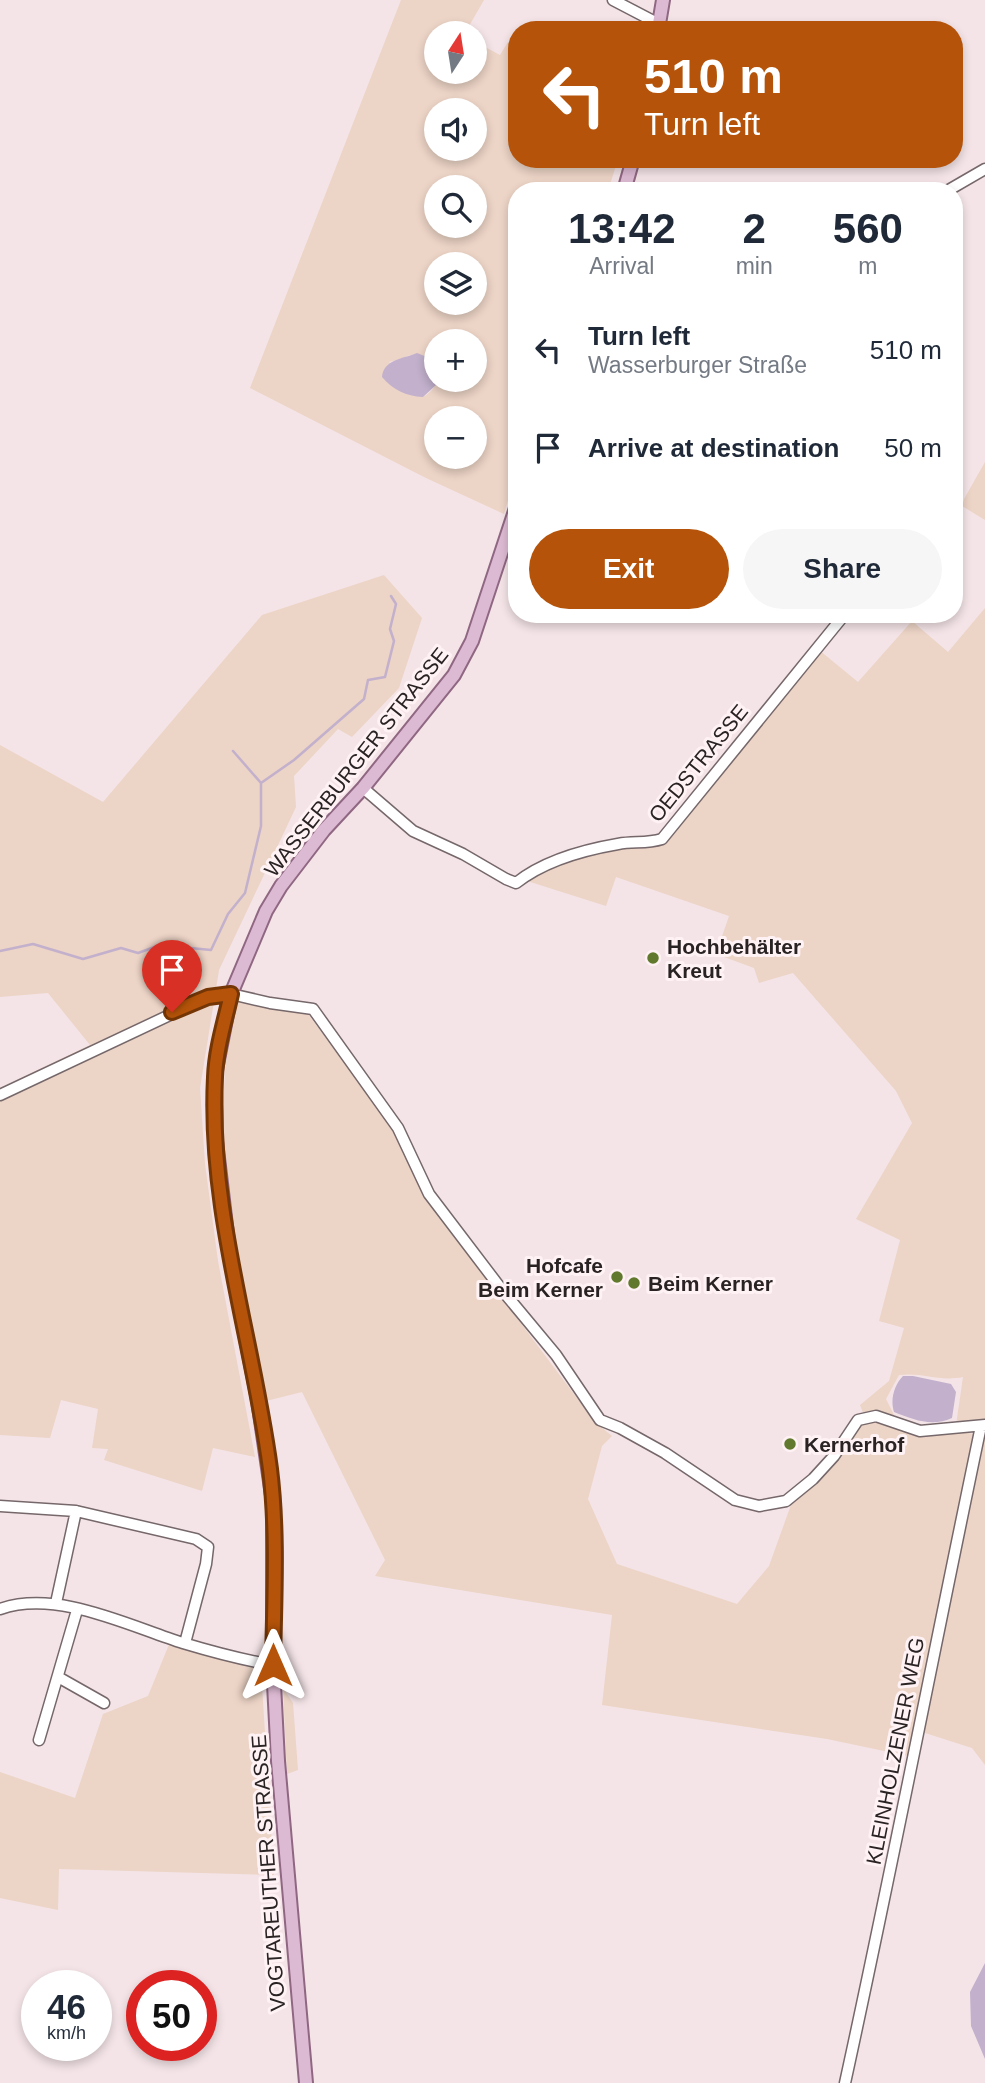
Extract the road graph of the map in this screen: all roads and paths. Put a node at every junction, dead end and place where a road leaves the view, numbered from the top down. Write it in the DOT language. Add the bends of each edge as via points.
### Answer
graph roads {
  1 [pos="613,0"];
  2 [pos="663,0"];
  3 [pos="648,21"];
  4 [pos="659,21"];
  5 [pos="985,169"];
  6 [pos="963,182"];
  7 [pos="508,533"];
  8 [pos="838,623"];
  9 [pos="363,789"];
  10 [pos="231,994"];
  11 [pos="0,1095"];
  12 [pos="983,1426"];
  13 [pos="0,1506"];
  14 [pos="76,1511"];
  15 [pos="56,1603"];
  16 [pos="0,1609"];
  17 [pos="77,1610"];
  18 [pos="185,1643"];
  19 [pos="273,1665"];
  20 [pos="58,1677"];
  21 [pos="104,1703"];
  22 [pos="39,1740"];
  23 [pos="306,2083"];
  24 [pos="845,2083"];
  1 -- 3 [label="street"];
  2 -- 4 [label="main road"];
  5 -- 6 [label="street"];
  7 -- 9 [label="main road, WASSERBURGER STRASSE" via="462,661"];
  8 -- 9 [label="street, OEDSTRASSE" via="662,839 565,856 516,883 413,831"];
  9 -- 10 [label="main road, WASSERBURGER STRASSE" via="281,886"];
  10 -- 11 [label="street" via="196,1001"];
  10 -- 12 [label="street" via="313,1009 398,1128 429,1194 556,1354 600,1420 665,1454 735,1500 759,1506 786,1501 834,1456 858,1420 876,1416 920,1431"];
  10 -- 19 [label="main road, VOGTAREUTHER STRASSE" via="215,1075 216,1141 229,1251 272,1490"];
  12 -- 24 [label="street, KLEINHOLZENER WEG"];
  13 -- 14 [label="street"];
  14 -- 15 [label="street"];
  14 -- 18 [label="street" via="196,1539 208,1547"];
  15 -- 16 [label="street"];
  15 -- 17 [label="street"];
  17 -- 18 [label="street"];
  17 -- 20 [label="street"];
  18 -- 19 [label="street"];
  19 -- 23 [label="main road, VOGTAREUTHER STRASSE"];
  20 -- 21 [label="street"];
  20 -- 22 [label="street"];
}
